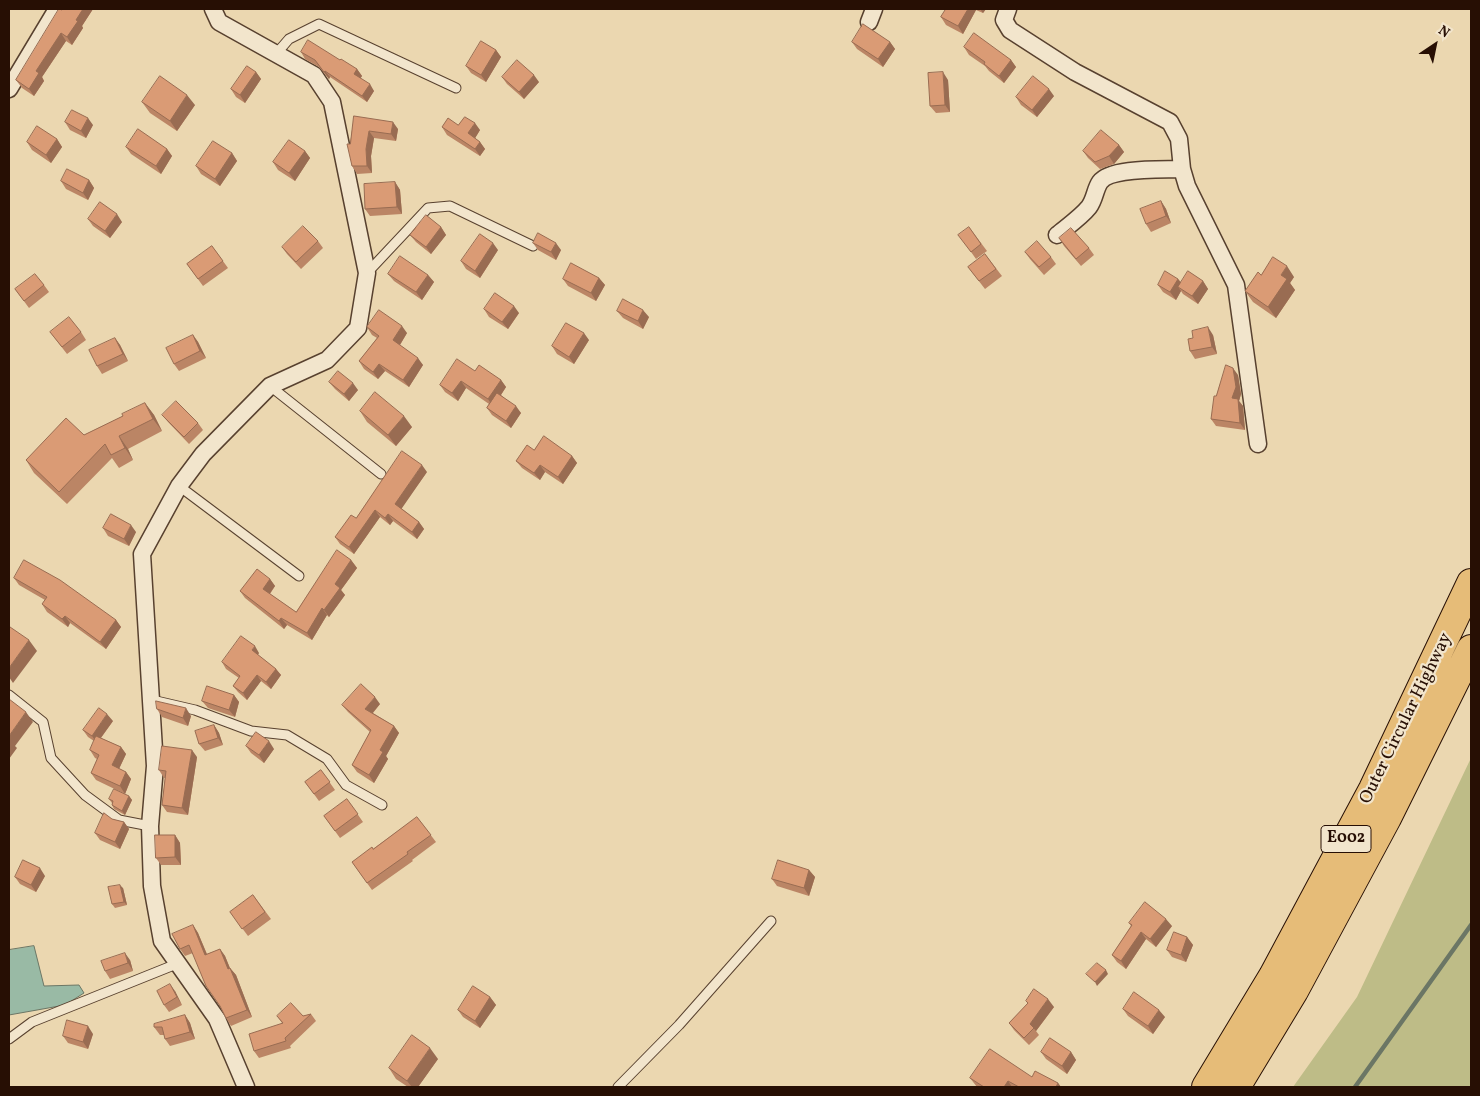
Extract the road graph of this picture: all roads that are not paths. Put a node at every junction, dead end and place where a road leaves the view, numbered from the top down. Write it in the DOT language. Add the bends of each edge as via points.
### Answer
graph roads {
  1 [pos="57,9"];
  2 [pos="213,9"];
  3 [pos="1008,9"];
  4 [pos="276,54"];
  5 [pos="456,88"];
  6 [pos="9,89"];
  7 [pos="1182,169"];
  8 [pos="1057,235"];
  9 [pos="532,246"];
  10 [pos="367,274"];
  11 [pos="270,386"];
  12 [pos="1258,444"];
  13 [pos="381,474"];
  14 [pos="178,486"];
  15 [pos="299,576"];
  16 [pos="1471,583"];
  17 [pos="1471,649"];
  18 [pos="9,695"];
  19 [pos="152,700"];
  20 [pos="382,805"];
  21 [pos="150,826"];
  22 [pos="771,921"];
  23 [pos="179,963"];
  24 [pos="9,1040"];
  25 [pos="246,1087"];
  26 [pos="618,1087"];
  27 [pos="1206,1087"];
  28 [pos="1236,1087"];
  1 -- 6 [label="street"];
  2 -- 4 [label="street" via="219,22"];
  3 -- 7 [label="street" via="1004,20 1010,30 1075,72 1170,122 1179,139"];
  4 -- 5 [label="lane" via="289,39 319,24"];
  4 -- 10 [label="street" via="314,75 332,102"];
  7 -- 8 [label="street" via="1119,172 1108,176 1100,182 1089,207"];
  7 -- 12 [label="street" via="1187,186 1236,285"];
  9 -- 10 [label="lane" via="450,206 428,208"];
  10 -- 11 [label="street" via="358,328 327,360"];
  11 -- 13 [label="lane"];
  11 -- 14 [label="street" via="203,454"];
  14 -- 15 [label="lane"];
  14 -- 19 [label="street" via="142,554"];
  16 -- 27 [label="highway, Outer Circular Highway / E002" via="1373,789 1273,976"];
  17 -- 28 [label="highway, Outer Circular Highway / E002" via="1387,818 1294,991"];
  18 -- 21 [label="lane" via="43,722 51,758 85,795 119,820"];
  19 -- 20 [label="lane" via="195,710 251,731 287,735 326,760 346,785"];
  19 -- 21 [label="street" via="155,766"];
  21 -- 23 [label="street" via="152,886 162,941"];
  22 -- 26 [label="lane" via="679,1025"];
  23 -- 24 [label="lane" via="32,1022"];
  23 -- 25 [label="street" via="217,1019"];
}
